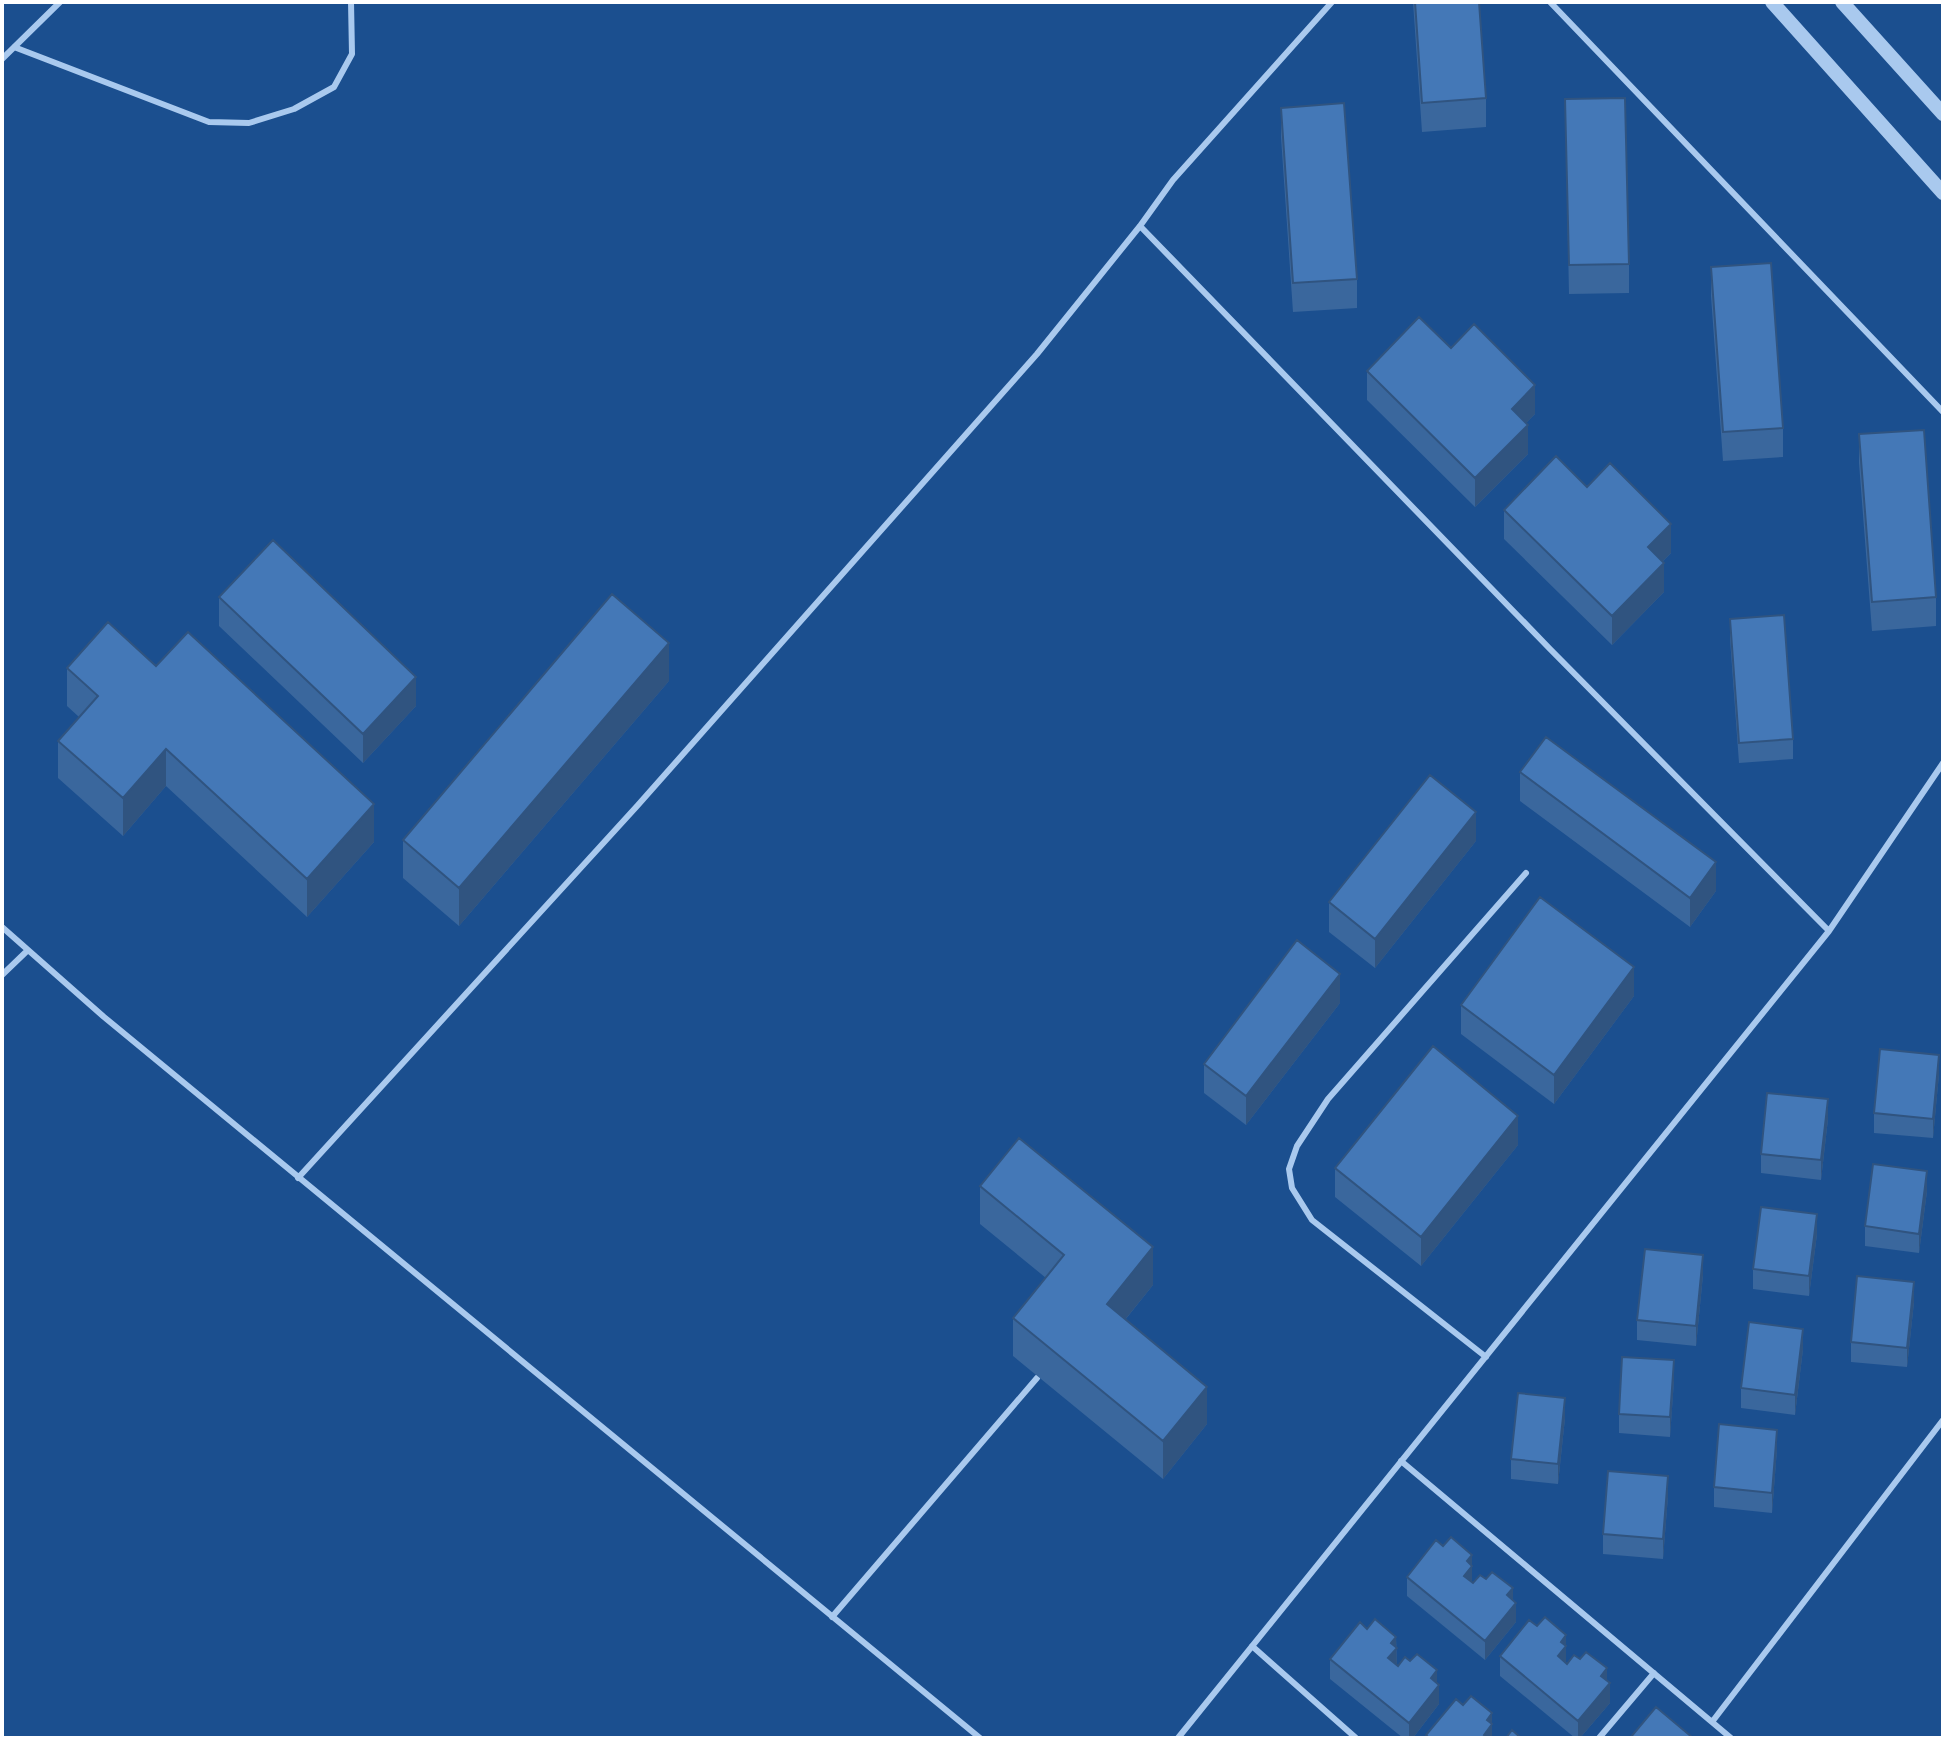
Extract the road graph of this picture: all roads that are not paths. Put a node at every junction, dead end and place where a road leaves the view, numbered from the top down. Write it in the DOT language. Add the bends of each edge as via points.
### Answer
graph roads {
  1 [pos="60,2"];
  2 [pos="351,2"];
  3 [pos="1332,2"];
  4 [pos="1550,2"];
  5 [pos="1772,2"];
  6 [pos="1842,2"];
  7 [pos="14,47"];
  8 [pos="2,59"];
  9 [pos="1943,114"];
  10 [pos="1943,193"];
  11 [pos="1140,226"];
  12 [pos="1943,412"];
  13 [pos="1943,763"];
  14 [pos="1526,873"];
  15 [pos="2,927"];
  16 [pos="1829,931"];
  17 [pos="28,950"];
  18 [pos="2,975"];
  19 [pos="298,1178"];
  20 [pos="1486,1357"];
  21 [pos="1037,1378"];
  22 [pos="1943,1420"];
  23 [pos="1401,1461"];
  24 [pos="832,1617"];
  25 [pos="1252,1646"];
  26 [pos="1654,1673"];
  27 [pos="1712,1722"];
  28 [pos="980,1738"];
  29 [pos="1178,1738"];
  30 [pos="1356,1738"];
  31 [pos="1599,1738"];
  32 [pos="1731,1738"];
  1 -- 7 [label="lane"];
  2 -- 7 [label="lane" via="352,54 334,87 294,109 249,123 209,122"];
  3 -- 11 [label="lane" via="1173,180"];
  4 -- 12 [label="lane"];
  5 -- 10 [label="street"];
  6 -- 9 [label="street"];
  7 -- 8 [label="lane"];
  11 -- 16 [label="lane"];
  11 -- 19 [label="lane" via="1005,390"];
  13 -- 16 [label="lane"];
  14 -- 20 [label="lane" via="1328,1099 1297,1146 1289,1169 1292,1188 1312,1220"];
  15 -- 17 [label="lane"];
  16 -- 20 [label="lane"];
  17 -- 18 [label="lane"];
  17 -- 19 [label="lane"];
  19 -- 24 [label="lane"];
  20 -- 23 [label="lane"];
  21 -- 24 [label="lane"];
  22 -- 27 [label="lane"];
  23 -- 25 [label="lane"];
  23 -- 26 [label="lane"];
  24 -- 28 [label="lane"];
  25 -- 29 [label="lane"];
  25 -- 30 [label="lane"];
  26 -- 27 [label="lane"];
  26 -- 31 [label="lane"];
  27 -- 32 [label="lane"];
}
